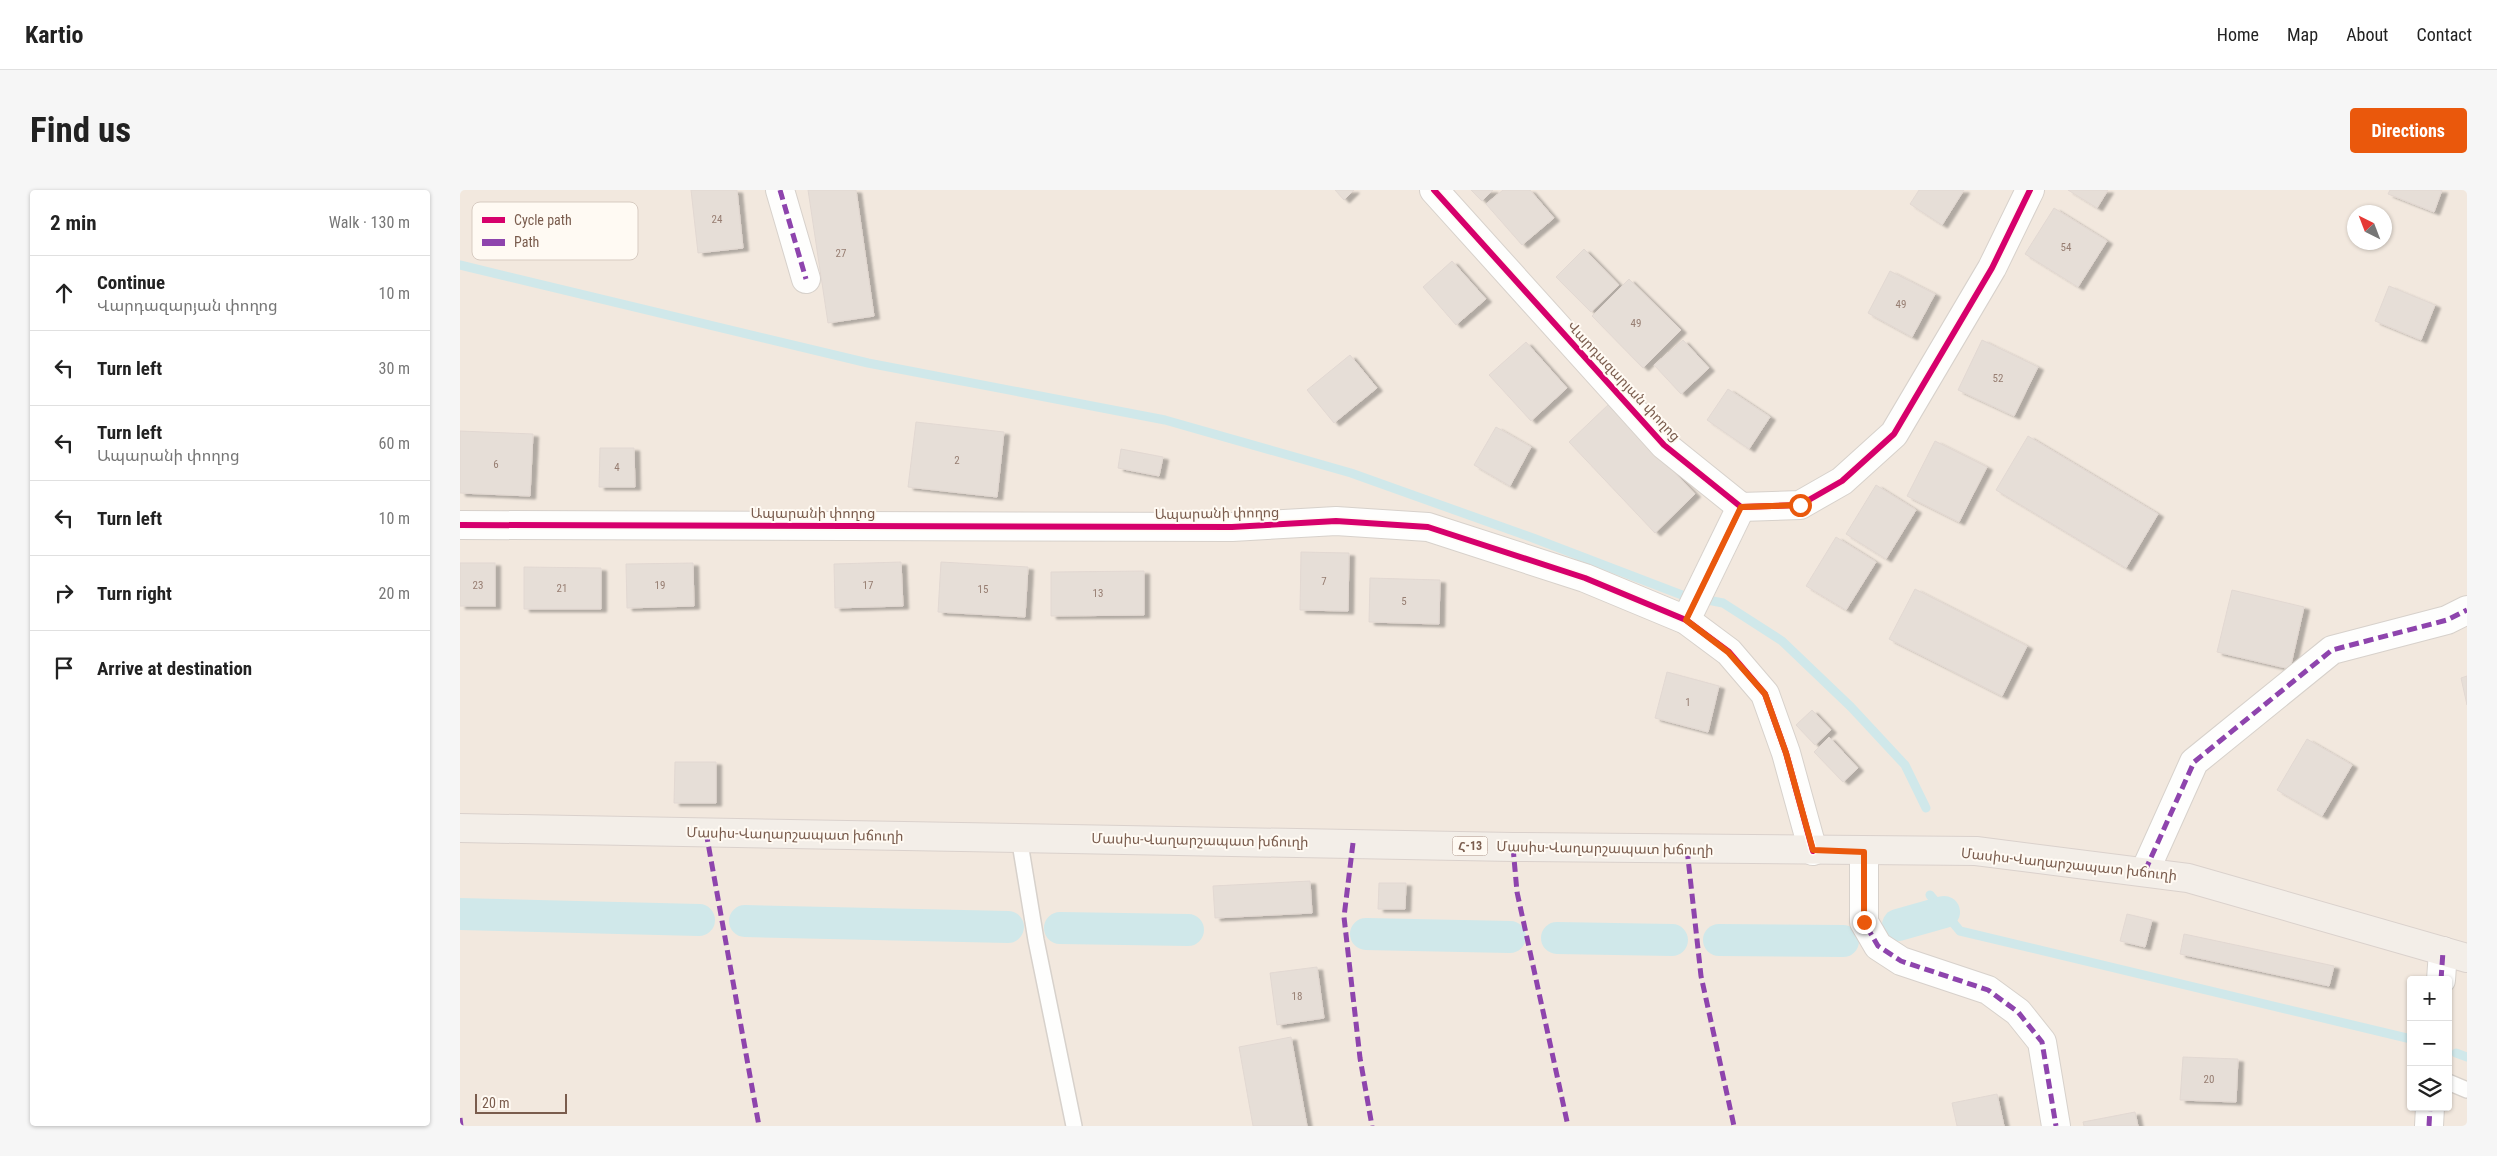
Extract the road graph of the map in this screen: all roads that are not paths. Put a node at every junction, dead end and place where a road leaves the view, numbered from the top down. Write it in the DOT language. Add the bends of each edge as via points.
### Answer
graph roads {
  1 [pos="780,190"];
  2 [pos="1434,190"];
  3 [pos="2030,190"];
  4 [pos="806,279"];
  5 [pos="1741,507"];
  6 [pos="460,525"];
  7 [pos="2467,610"];
  8 [pos="1686,620"];
  9 [pos="460,828"];
  10 [pos="1019,838"];
  11 [pos="1813,850"];
  12 [pos="1864,852"];
  13 [pos="2145,871"];
  14 [pos="2455,954"];
  15 [pos="2443,976"];
  16 [pos="2452,1084"];
  17 [pos="2467,1090"];
  18 [pos="2430,1111"];
  19 [pos="1074,1126"];
  20 [pos="2056,1126"];
  21 [pos="2429,1126"];
  1 -- 4 [label="street"];
  2 -- 5 [label="street, Վարդազարյան փողոց" via="1664,445"];
  3 -- 5 [label="street" via="1992,268 1894,434 1842,482 1800,505"];
  5 -- 8 [label="street"];
  6 -- 8 [label="street, Ապարանի փողոց" via="1232,527 1336,521 1428,527 1585,578"];
  7 -- 13 [label="street" via="2447,620 2332,650 2217,743 2194,762"];
  8 -- 11 [label="street, Ապարանի փողոց" via="1728,652 1765,694 1786,753"];
  9 -- 10 [label="main road, Մասիս-Վաղարշապատ խճուղի / Հ-13"];
  10 -- 11 [label="main road, Մասիս-Վաղարշապատ խճուղի / Հ-13"];
  10 -- 19 [label="lane"];
  11 -- 12 [label="main road, Մասիս-Վաղարշապատ խճուղի / Հ-13"];
  12 -- 13 [label="main road, Մասիս-Վաղարշապատ խճուղի / Հ-13" via="1976,852"];
  12 -- 20 [label="street" via="1864,922 1878,946 1901,961 1988,990 2018,1012 2042,1042"];
  13 -- 14 [label="main road, Մասիս-Վաղարշապատ խճուղի / Հ-13" via="2188,878"];
  14 -- 15 [label="street"];
  16 -- 17 [label="lane"];
  18 -- 21 [label="street"];
}
